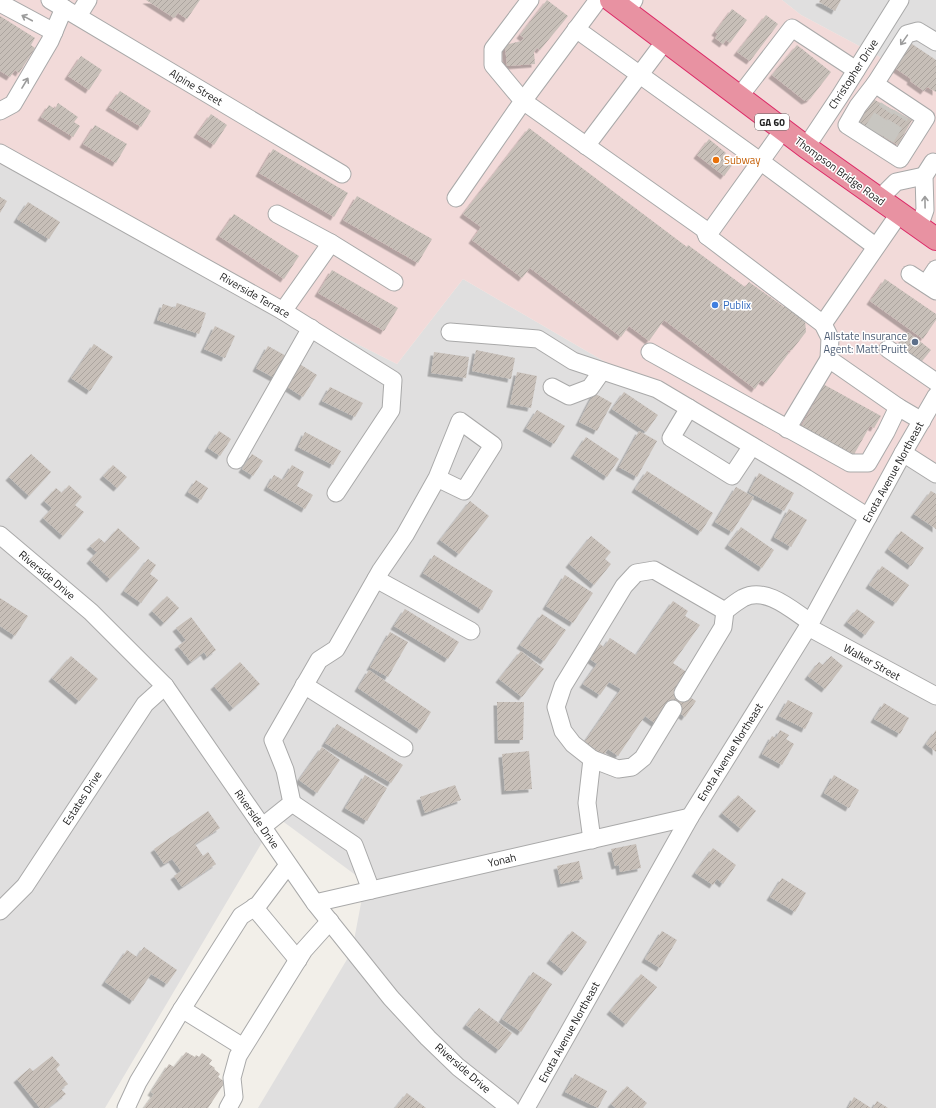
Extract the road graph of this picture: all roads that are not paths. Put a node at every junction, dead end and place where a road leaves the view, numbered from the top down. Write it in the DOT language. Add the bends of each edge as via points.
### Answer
graph roads {
  1 [pos="88,0"];
  2 [pos="530,0"];
  3 [pos="598,0"];
  4 [pos="900,0"];
  5 [pos="0,3"];
  6 [pos="624,4"];
  7 [pos="64,8"];
  8 [pos="576,29"];
  9 [pos="54,32"];
  10 [pos="665,41"];
  11 [pos="936,42"];
  12 [pos="856,70"];
  13 [pos="639,75"];
  14 [pos="875,84"];
  15 [pos="840,96"];
  16 [pos="739,97"];
  17 [pos="523,101"];
  18 [pos="858,106"];
  19 [pos="0,111"];
  20 [pos="934,123"];
  21 [pos="783,130"];
  22 [pos="586,146"];
  23 [pos="806,147"];
  24 [pos="0,153"];
  25 [pos="760,161"];
  26 [pos="932,165"];
  27 [pos="342,174"];
  28 [pos="456,198"];
  29 [pos="879,199"];
  30 [pos="277,214"];
  31 [pos="899,214"];
  32 [pos="927,233"];
  33 [pos="707,236"];
  34 [pos="331,243"];
  35 [pos="875,246"];
  36 [pos="936,269"];
  37 [pos="910,274"];
  38 [pos="394,282"];
  39 [pos="931,287"];
  40 [pos="283,311"];
  41 [pos="823,324"];
  42 [pos="311,328"];
  43 [pos="450,332"];
  44 [pos="888,349"];
  45 [pos="650,352"];
  46 [pos="829,359"];
  47 [pos="602,371"];
  48 [pos="936,382"];
  49 [pos="552,387"];
  50 [pos="936,396"];
  51 [pos="898,407"];
  52 [pos="689,408"];
  53 [pos="922,421"];
  54 [pos="787,428"];
  55 [pos="752,446"];
  56 [pos="903,453"];
  57 [pos="236,460"];
  58 [pos="936,474"];
  59 [pos="437,478"];
  60 [pos="336,493"];
  61 [pos="868,517"];
  62 [pos="0,535"];
  63 [pos="376,579"];
  64 [pos="725,611"];
  65 [pos="809,624"];
  66 [pos="471,631"];
  67 [pos="304,685"];
  68 [pos="164,686"];
  69 [pos="683,693"];
  70 [pos="936,696"];
  71 [pos="673,709"];
  72 [pos="404,748"];
  73 [pos="592,759"];
  74 [pos="292,803"];
  75 [pos="690,817"];
  76 [pos="262,827"];
  77 [pos="592,840"];
  78 [pos="288,864"];
  79 [pos="371,890"];
  80 [pos="315,903"];
  81 [pos="254,907"];
  82 [pos="0,911"];
  83 [pos="330,921"];
  84 [pos="298,960"];
  85 [pos="182,1009"];
  86 [pos="243,1046"];
  87 [pos="126,1108"];
  88 [pos="228,1108"];
  89 [pos="510,1108"];
  90 [pos="526,1108"];
  1 -- 7 [label="street"];
  2 -- 17 [label="street" via="493,49 493,65"];
  3 -- 8 [label="street"];
  4 -- 12 [label="street, Christopher Drive"];
  9 -- 5 [label="street, one-way"];
  6 -- 10 [label="highway, Thompson Bridge Road / GA 60"];
  7 -- 9 [label="street"];
  7 -- 27 [label="street, Alpine Street"];
  8 -- 13 [label="street"];
  8 -- 17 [label="street"];
  19 -- 9 [label="street, one-way" via="13,104"];
  10 -- 13 [label="street"];
  10 -- 16 [label="highway, Thompson Bridge Road / GA 60"];
  11 -- 14 [label="street, one-way" via="918,31 907,34"];
  12 -- 15 [label="street, Christopher Drive"];
  12 -- 16 [label="street" via="792,28"];
  13 -- 22 [label="street"];
  13 -- 25 [label="street"];
  14 -- 18 [label="street"];
  14 -- 20 [label="street" via="898,106"];
  15 -- 18 [label="street"];
  15 -- 23 [label="street, Christopher Drive"];
  16 -- 21 [label="highway, Thompson Bridge Road / GA 60"];
  17 -- 22 [label="street"];
  17 -- 28 [label="street"];
  18 -- 20 [label="street" via="847,125 877,139 900,159"];
  21 -- 23 [label="highway, Thompson Bridge Road / GA 60"];
  21 -- 25 [label="street"];
  22 -- 33 [label="street" via="704,229"];
  23 -- 29 [label="highway, Thompson Bridge Road / GA 60"];
  24 -- 40 [label="street, Riverside Terrace"];
  25 -- 33 [label="street"];
  25 -- 35 [label="street"];
  26 -- 29 [label="street" via="896,182"];
  32 -- 26 [label="street, one-way" via="925,210"];
  29 -- 31 [label="highway, Thompson Bridge Road / GA 60"];
  30 -- 34 [label="street"];
  31 -- 32 [label="highway, Thompson Bridge Road / GA 60"];
  31 -- 35 [label="street"];
  33 -- 41 [label="street"];
  34 -- 38 [label="street"];
  34 -- 40 [label="street"];
  35 -- 41 [label="street"];
  36 -- 39 [label="street"];
  37 -- 39 [label="street"];
  40 -- 42 [label="street, Riverside Terrace"];
  41 -- 46 [label="street" via="830,338"];
  42 -- 57 [label="street"];
  42 -- 60 [label="street, Riverside Terrace" via="393,380 391,410"];
  43 -- 47 [label="street" via="538,339 573,362"];
  44 -- 48 [label="street"];
  45 -- 54 [label="street"];
  46 -- 51 [label="street"];
  46 -- 54 [label="street"];
  47 -- 49 [label="street" via="590,388 569,396"];
  47 -- 52 [label="street" via="657,389"];
  50 -- 53 [label="street, Enota Avenue Northeast"];
  51 -- 53 [label="street"];
  51 -- 54 [label="street" via="868,463 850,463"];
  52 -- 55 [label="street"];
  52 -- 55 [label="street" via="670,438 732,476"];
  53 -- 56 [label="street, Enota Avenue Northeast"];
  55 -- 61 [label="street"];
  56 -- 58 [label="street"];
  56 -- 61 [label="street, Enota Avenue Northeast"];
  59 -- 63 [label="street" via="405,535"];
  61 -- 65 [label="street, Enota Avenue Northeast"];
  62 -- 68 [label="street, Riverside Drive" via="91,612"];
  63 -- 66 [label="street"];
  63 -- 67 [label="street" via="336,649 319,660"];
  64 -- 65 [label="street, Walker Street" via="744,598 756,595 771,597"];
  64 -- 69 [label="street" via="722,627"];
  64 -- 73 [label="street" via="654,570 636,573 624,586 562,686 556,707 563,731 573,744"];
  65 -- 70 [label="street, Walker Street"];
  65 -- 75 [label="street, Enota Avenue Northeast"];
  67 -- 72 [label="street"];
  67 -- 74 [label="street" via="273,740 285,770"];
  68 -- 76 [label="street, Riverside Drive"];
  68 -- 82 [label="street, Estates Drive" via="146,704 25,886"];
  71 -- 73 [label="street" via="643,758 632,767 618,769"];
  73 -- 77 [label="street" via="588,803"];
  74 -- 76 [label="street"];
  74 -- 79 [label="street" via="354,845"];
  75 -- 77 [label="street, Yonah"];
  75 -- 90 [label="street, Enota Avenue Northeast"];
  76 -- 78 [label="street, Riverside Drive"];
  77 -- 79 [label="street, Yonah"];
  78 -- 80 [label="street, Riverside Drive"];
  78 -- 81 [label="street"];
  79 -- 80 [label="street, Yonah"];
  80 -- 83 [label="street, Riverside Drive"];
  81 -- 84 [label="street"];
  81 -- 85 [label="street" via="241,916"];
  83 -- 84 [label="street"];
  83 -- 89 [label="street, Riverside Drive" via="428,1038 458,1067"];
  84 -- 86 [label="street"];
  85 -- 86 [label="street"];
  85 -- 87 [label="street" via="138,1082"];
  86 -- 88 [label="street" via="232,1078 234,1097"];
}
